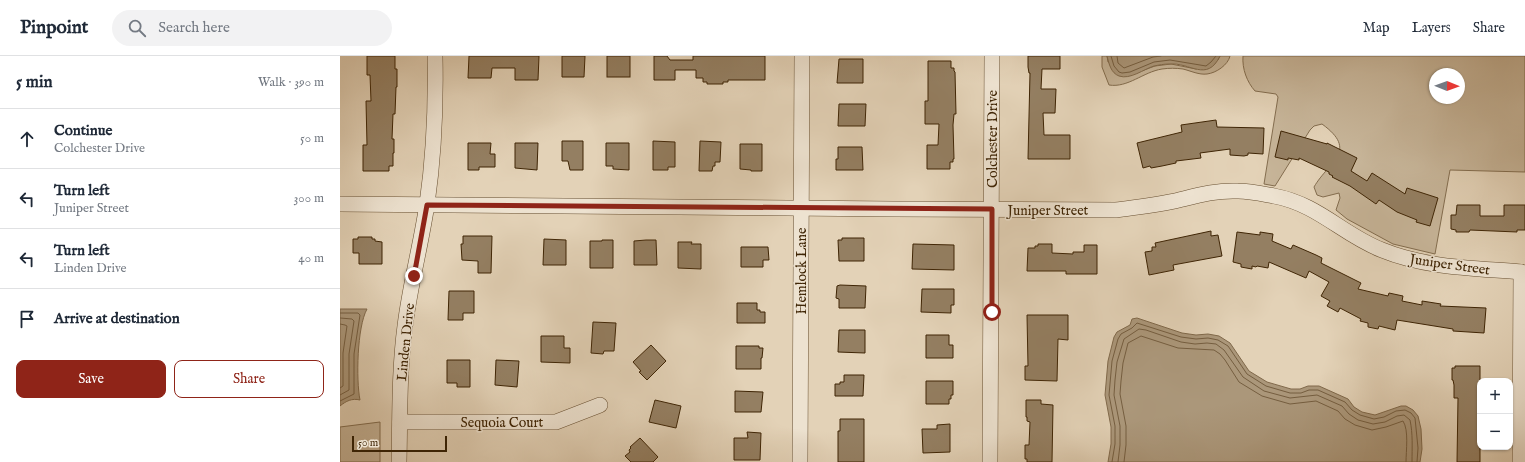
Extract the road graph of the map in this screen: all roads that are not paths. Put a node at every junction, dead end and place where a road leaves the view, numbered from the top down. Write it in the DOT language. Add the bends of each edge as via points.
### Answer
graph roads {
  1 [pos="435,56"];
  2 [pos="802,56"];
  3 [pos="992,56"];
  4 [pos="340,204"];
  5 [pos="427,205"];
  6 [pos="801,208"];
  7 [pos="992,209"];
  8 [pos="1524,272"];
  9 [pos="600,405"];
  10 [pos="400,422"];
  11 [pos="399,462"];
  12 [pos="800,462"];
  13 [pos="990,462"];
  14 [pos="1520,462"];
  1 -- 5 [label="street, Linden Drive" via="436,84"];
  2 -- 6 [label="street, Hemlock Lane"];
  3 -- 7 [label="street, Colchester Drive"];
  4 -- 5 [label="street, Juniper Street"];
  5 -- 6 [label="street, Juniper Street"];
  5 -- 10 [label="street, Linden Drive" via="405,324 401,358"];
  6 -- 7 [label="street, Juniper Street"];
  6 -- 12 [label="street, Hemlock Lane"];
  7 -- 8 [label="street, Juniper Street" via="1116,210 1171,202 1203,193 1239,191 1275,196 1304,205 1381,250 1407,259 1437,265"];
  7 -- 13 [label="street, Colchester Drive"];
  8 -- 14 [label="street"];
  9 -- 10 [label="street, Sequoia Court" via="556,422"];
  10 -- 11 [label="street, Linden Drive"];
}
